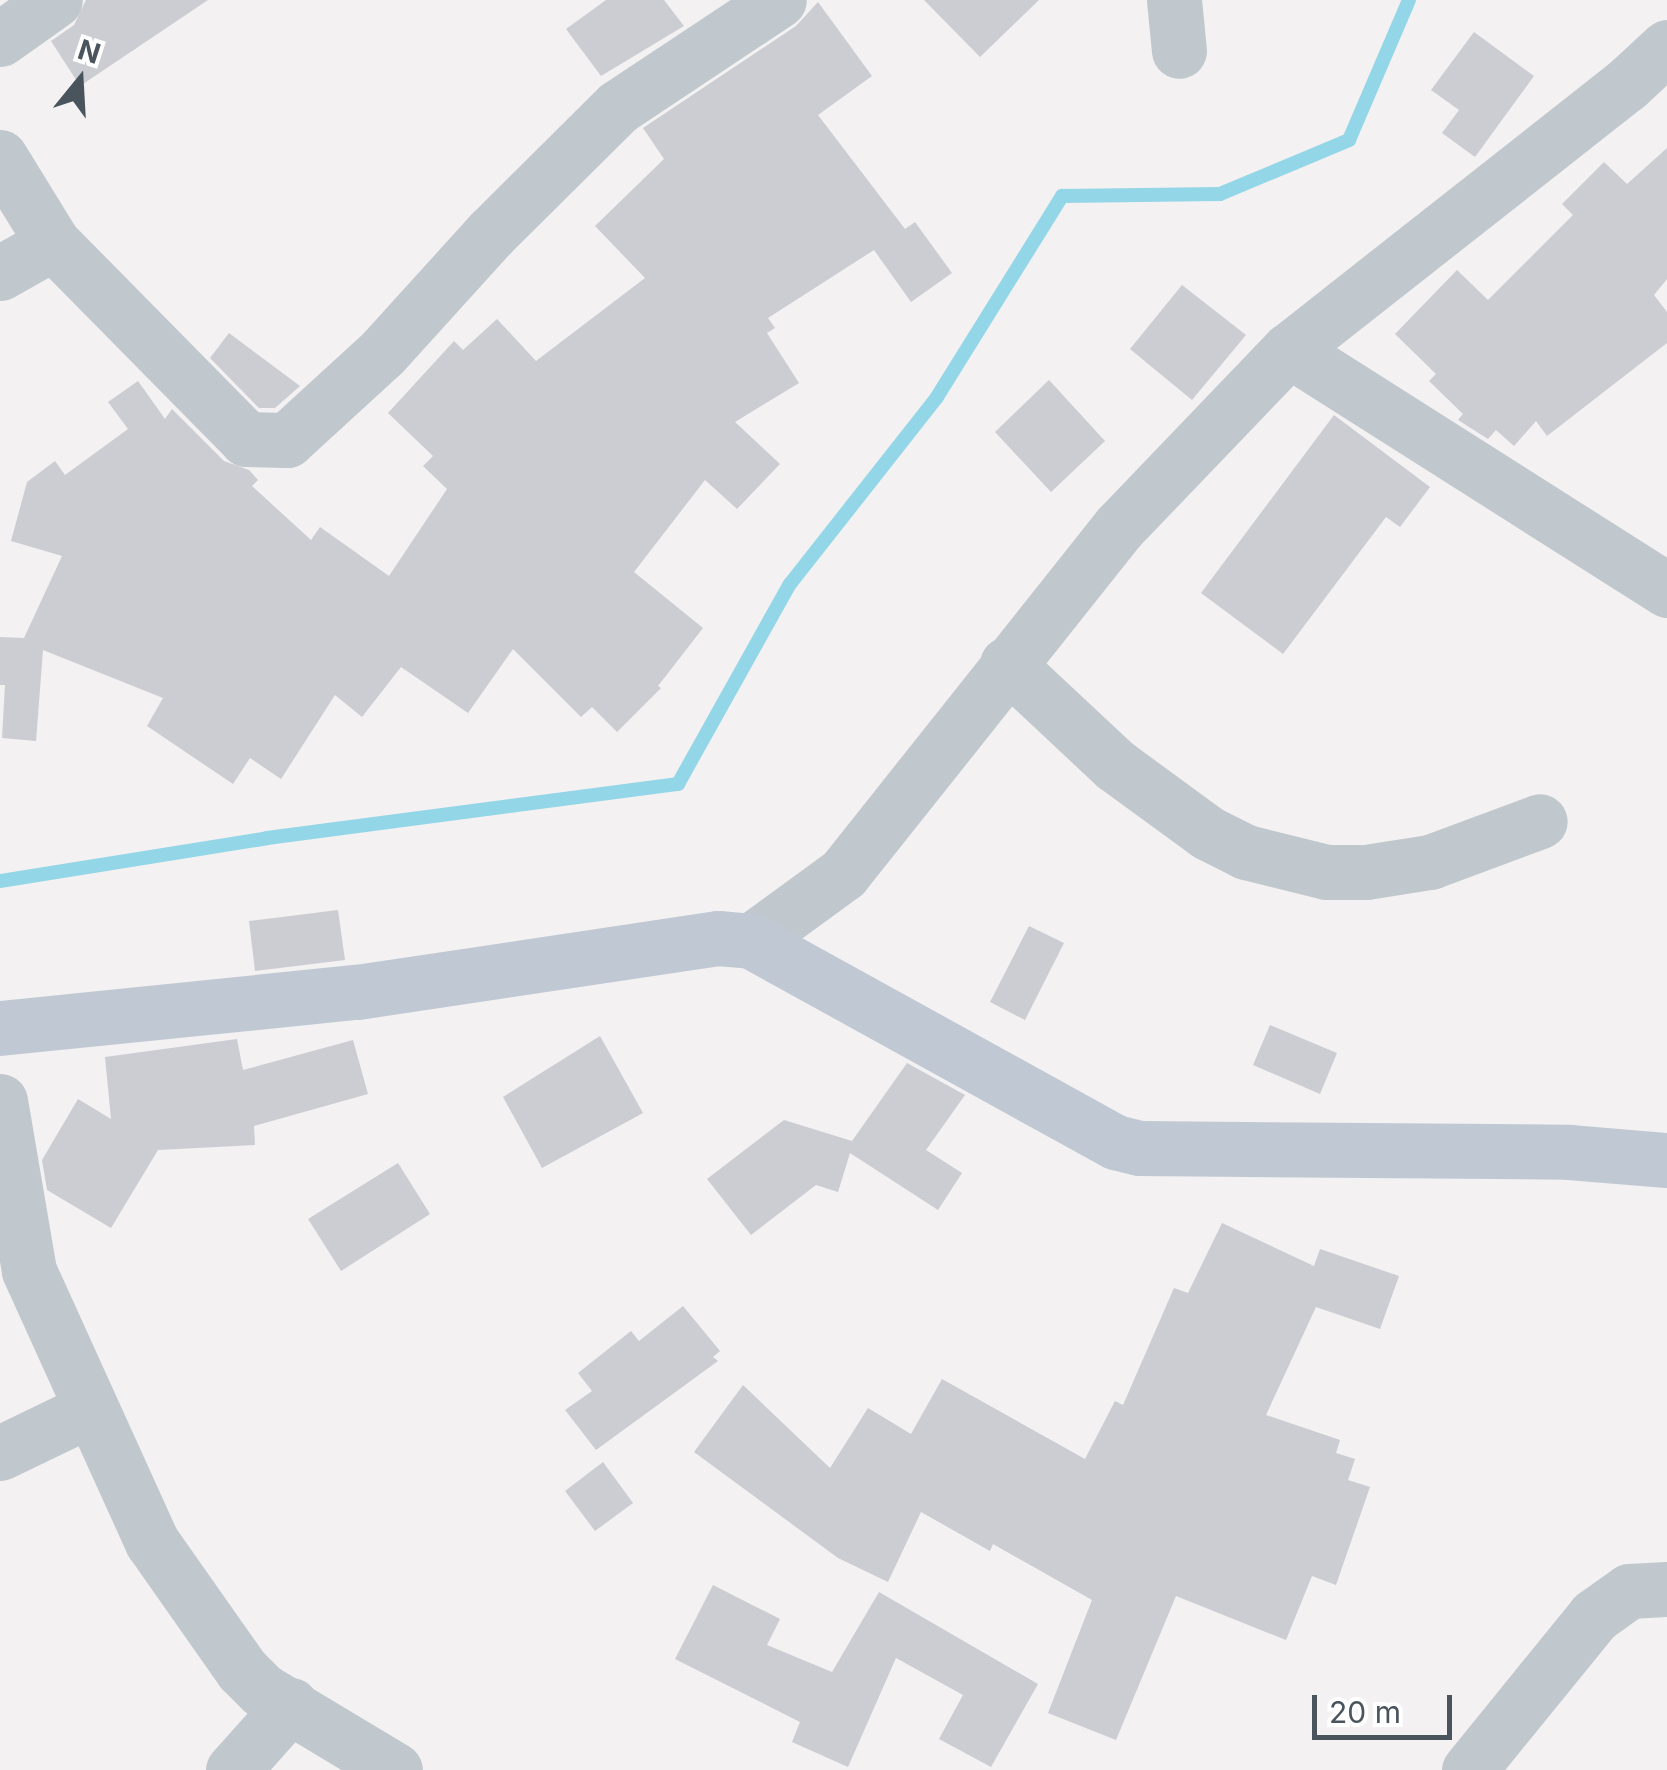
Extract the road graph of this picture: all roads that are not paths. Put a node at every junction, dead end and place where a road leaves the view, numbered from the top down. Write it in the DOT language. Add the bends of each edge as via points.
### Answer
graph roads {
  1 [pos="54,0"];
  2 [pos="779,0"];
  3 [pos="0,39"];
  4 [pos="1667,47"];
  5 [pos="0,157"];
  6 [pos="52,243"];
  7 [pos="0,273"];
  8 [pos="1289,350"];
  9 [pos="1667,590"];
  10 [pos="1007,664"];
  11 [pos="1540,822"];
  12 [pos="752,941"];
  13 [pos="0,1028"];
  14 [pos="0,1101"];
  15 [pos="1667,1160"];
  16 [pos="90,1410"];
  17 [pos="0,1453"];
  18 [pos="1667,1589"];
  19 [pos="291,1705"];
  20 [pos="233,1770"];
  21 [pos="395,1770"];
  22 [pos="1469,1770"];
  1 -- 3 [label="street"];
  2 -- 6 [label="street" via="618,107 383,352 287,440 246,439"];
  4 -- 8 [label="street"];
  5 -- 6 [label="street"];
  6 -- 7 [label="street"];
  8 -- 9 [label="street"];
  8 -- 10 [label="street" via="1120,526"];
  10 -- 11 [label="street" via="1115,765 1208,833 1246,852 1326,872 1366,872 1430,862"];
  10 -- 12 [label="street" via="843,874"];
  12 -- 13 [label="street" via="718,938 357,992"];
  12 -- 15 [label="street" via="1115,1142 1139,1148 1569,1152"];
  14 -- 16 [label="street" via="29,1271"];
  16 -- 17 [label="street"];
  16 -- 19 [label="street" via="173,1577 242,1670"];
  18 -- 22 [label="street" via="1629,1591 1603,1608"];
  19 -- 20 [label="street"];
  19 -- 21 [label="street"];
}
